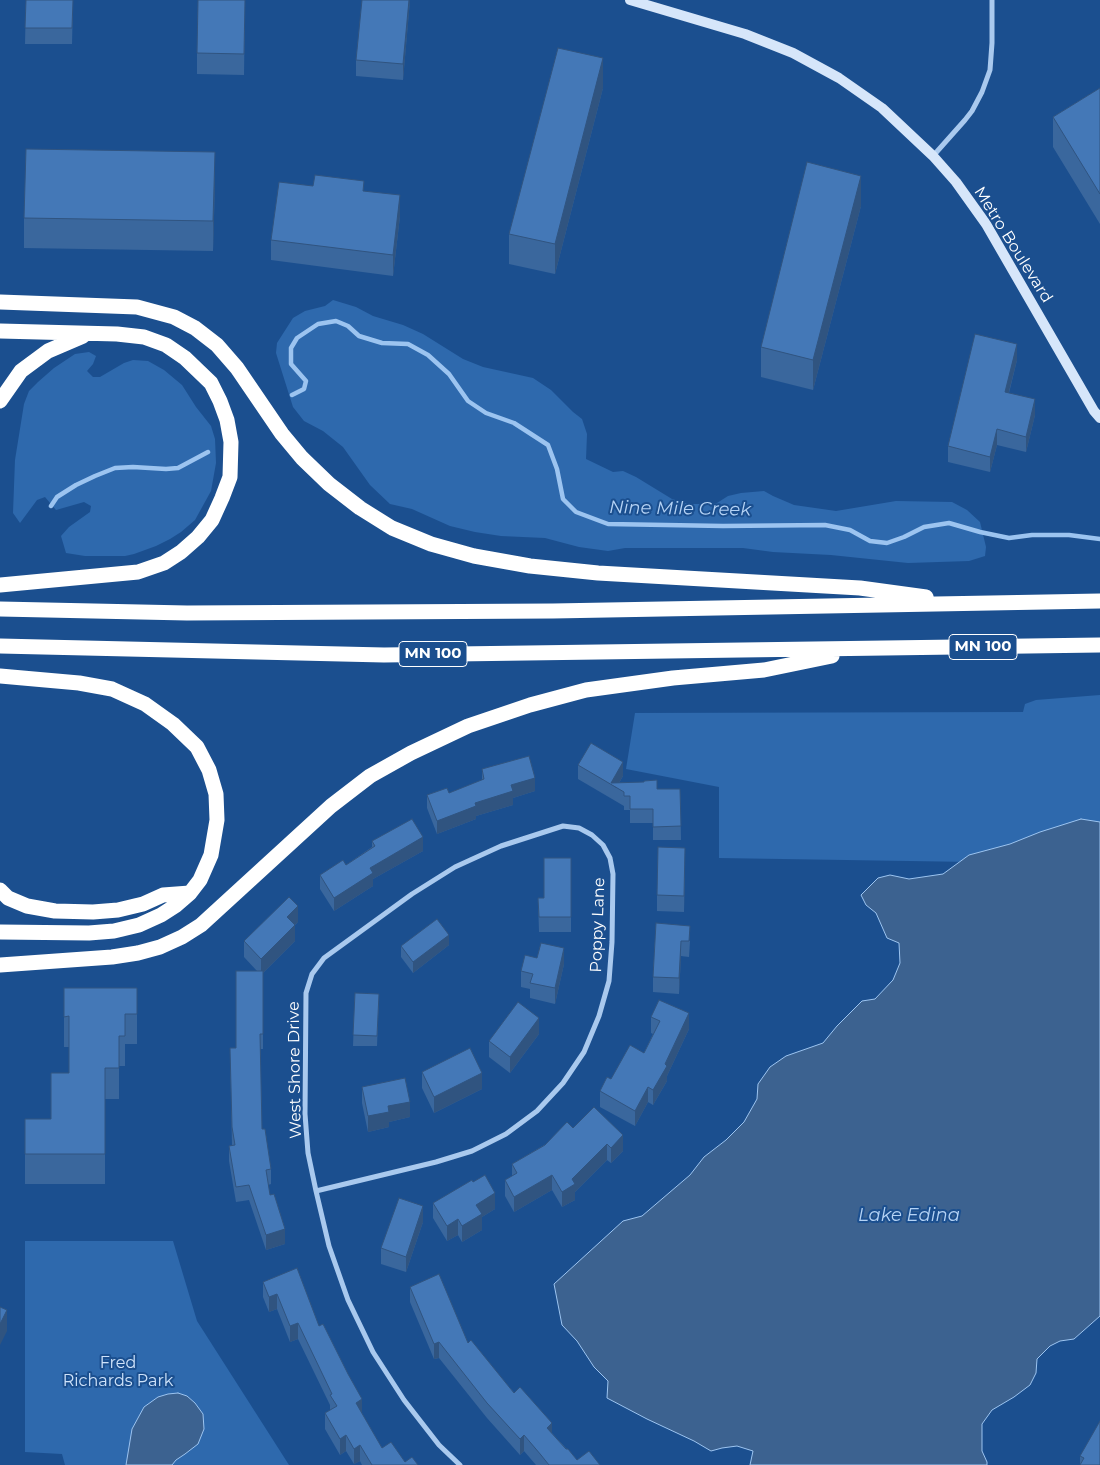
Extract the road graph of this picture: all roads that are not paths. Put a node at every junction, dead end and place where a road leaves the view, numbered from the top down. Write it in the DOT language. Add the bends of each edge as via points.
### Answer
graph roads {
  1 [pos="630,0"];
  2 [pos="992,0"];
  3 [pos="933,156"];
  4 [pos="0,302"];
  5 [pos="0,331"];
  6 [pos="89,333"];
  7 [pos="0,402"];
  8 [pos="1100,418"];
  9 [pos="0,585"];
  10 [pos="1100,601"];
  11 [pos="977,603"];
  12 [pos="0,609"];
  13 [pos="1100,645"];
  14 [pos="0,646"];
  15 [pos="866,648"];
  16 [pos="0,676"];
  17 [pos="548,830"];
  18 [pos="0,890"];
  19 [pos="190,894"];
  20 [pos="0,932"];
  21 [pos="0,965"];
  22 [pos="316,1191"];
  23 [pos="460,1465"];
  1 -- 3 [label="street, Metro Boulevard" via="745,34 793,53 839,78 882,108"];
  2 -- 3 [label="street" via="990,70 982,92 965,120"];
  3 -- 8 [label="street, Metro Boulevard" via="986,224"];
  4 -- 11 [label="highway" via="137,307 174,317 194,328 216,345 237,368 282,434 328,484 392,528 431,544 474,556 598,574 860,588"];
  5 -- 6 [label="highway"];
  6 -- 7 [label="highway" via="48,351 21,371"];
  6 -- 9 [label="highway" via="144,338 166,345 199,371 211,384 227,420 231,442 230,477 212,520 198,537 164,563 138,572"];
  10 -- 11 [label="highway"];
  11 -- 12 [label="highway" via="357,613"];
  13 -- 15 [label="highway, MN 100"];
  14 -- 15 [label="highway, MN 100" via="384,654"];
  15 -- 21 [label="highway" via="764,670 586,690 468,726 370,776 331,806 201,925 182,937 160,948 112,957"];
  16 -- 19 [label="highway" via="112,689 145,704 197,747 209,770 216,794 217,820 211,855"];
  17 -- 22 [label="street, West Shore Drive" via="501,846 455,867 340,946 324,958 312,974 306,993 305,1114 308,1153"];
  17 -- 22 [label="street, Poppy Lane" via="563,826 579,828 603,845 610,858 612,942 609,981 584,1052 537,1111 506,1134 472,1152"];
  18 -- 19 [label="highway" via="8,898 28,906 93,912 118,910 163,896"];
  19 -- 20 [label="highway" via="161,915 114,931"];
  22 -- 23 [label="street, West Shore Drive" via="335,1264 373,1352 404,1400 439,1445"];
}
